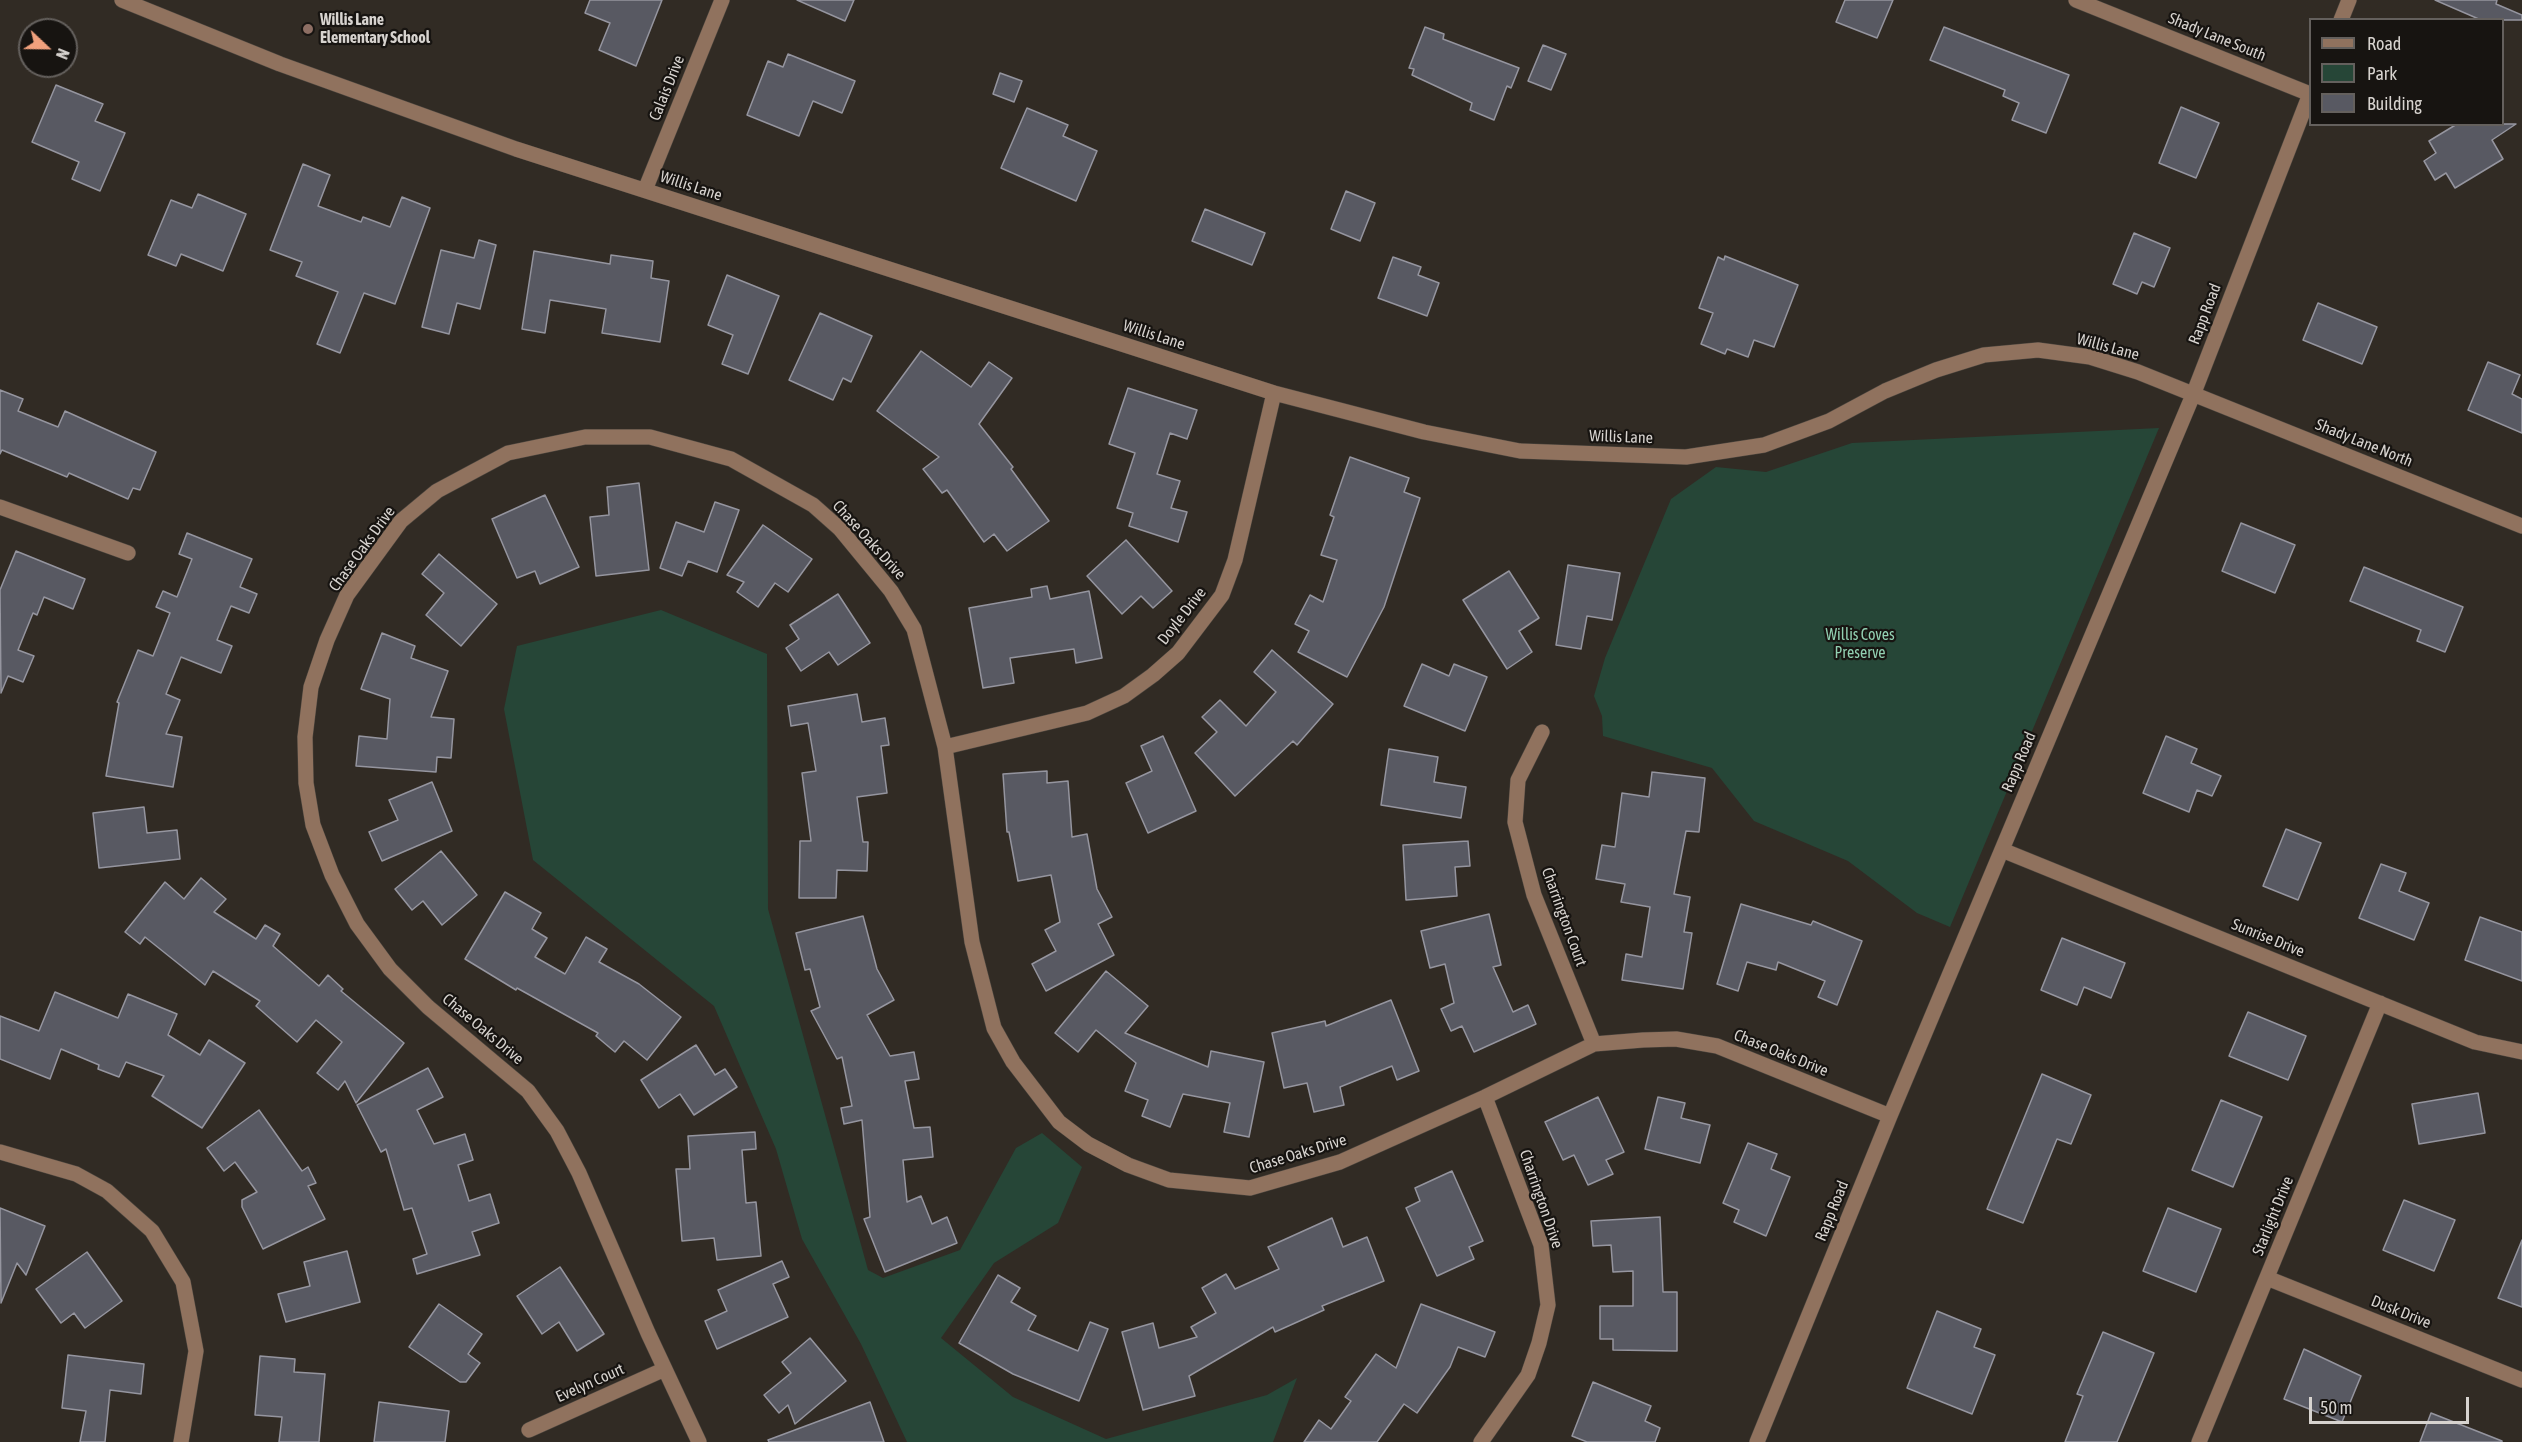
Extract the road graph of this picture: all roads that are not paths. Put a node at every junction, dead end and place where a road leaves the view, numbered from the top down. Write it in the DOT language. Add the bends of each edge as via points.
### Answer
graph roads {
  1 [pos="122,0"];
  2 [pos="722,0"];
  3 [pos="2076,0"];
  4 [pos="2349,0"];
  5 [pos="2342,18"];
  6 [pos="2309,94"];
  7 [pos="2309,97"];
  8 [pos="645,190"];
  9 [pos="1274,393"];
  10 [pos="2193,394"];
  11 [pos="0,507"];
  12 [pos="2522,526"];
  13 [pos="128,553"];
  14 [pos="1542,732"];
  15 [pos="945,747"];
  16 [pos="2002,850"];
  17 [pos="2380,1004"];
  18 [pos="1594,1044"];
  19 [pos="2522,1052"];
  20 [pos="1485,1097"];
  21 [pos="1890,1116"];
  22 [pos="0,1152"];
  23 [pos="2267,1278"];
  24 [pos="665,1369"];
  25 [pos="2522,1380"];
  26 [pos="529,1430"];
  27 [pos="181,1442"];
  28 [pos="699,1442"];
  29 [pos="1481,1442"];
  30 [pos="1757,1442"];
  31 [pos="2199,1442"];
  1 -- 8 [label="street, Willis Lane" via="359,93"];
  2 -- 8 [label="street, Calais Drive"];
  3 -- 6 [label="street, Shady Lane South"];
  4 -- 5 [label="street"];
  7 -- 10 [label="street, Rapp Road"];
  8 -- 9 [label="street, Willis Lane"];
  9 -- 10 [label="street, Willis Lane" via="1424,432 1520,451 1686,457 1764,445 1829,421 1884,391 1984,355 2038,350 2090,357"];
  9 -- 15 [label="street, Doyle Drive" via="1235,560 1222,595 1178,653 1124,696 1087,713"];
  10 -- 12 [label="street, Shady Lane North"];
  10 -- 16 [label="street, Rapp Road"];
  11 -- 13 [label="street"];
  14 -- 18 [label="street, Charrington Court" via="1518,780 1515,822 1534,895"];
  15 -- 20 [label="street, Chase Oaks Drive" via="972,942 994,1028 1013,1062 1059,1122 1088,1144 1169,1180 1250,1188 1340,1162"];
  15 -- 24 [label="street, Chase Oaks Drive" via="914,629 891,591 840,529 813,505 731,459 650,437 585,437 508,453 437,491 401,521 347,595 311,687 305,737 306,783 313,825 332,874 357,924 390,969 428,1007 528,1091 557,1131"];
  16 -- 17 [label="street, Sunrise Drive"];
  16 -- 21 [label="street, Rapp Road"];
  17 -- 19 [label="street, Sunrise Drive" via="2475,1042"];
  17 -- 23 [label="street, Starlight Drive"];
  18 -- 20 [label="street, Chase Oaks Drive"];
  18 -- 21 [label="street, Chase Oaks Drive" via="1676,1039 1717,1046"];
  20 -- 29 [label="street, Charrington Drive" via="1541,1245 1548,1305 1528,1375"];
  21 -- 30 [label="street, Rapp Road"];
  22 -- 27 [label="street" via="76,1174 107,1191 153,1231 183,1282 196,1351"];
  23 -- 25 [label="street, Dusk Drive"];
  23 -- 31 [label="street, Starlight Drive"];
  24 -- 26 [label="street, Evelyn Court"];
  24 -- 28 [label="street, Chase Oaks Drive"];
}
